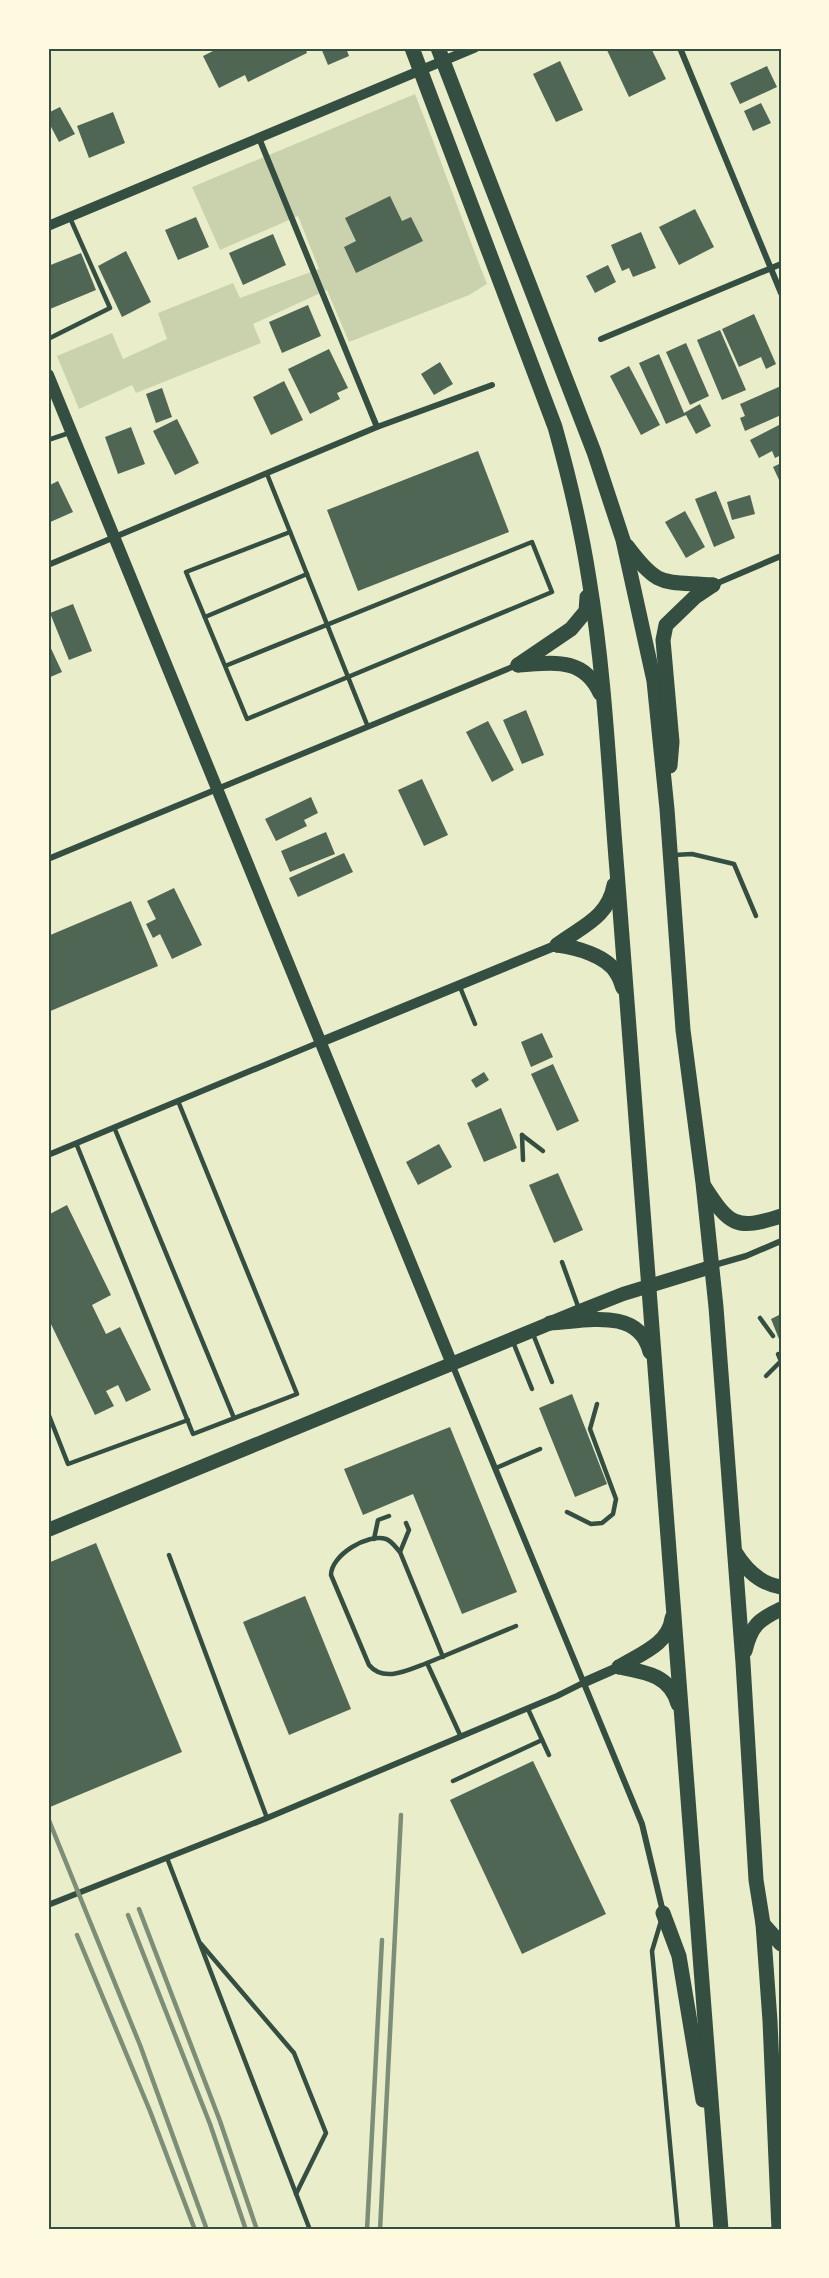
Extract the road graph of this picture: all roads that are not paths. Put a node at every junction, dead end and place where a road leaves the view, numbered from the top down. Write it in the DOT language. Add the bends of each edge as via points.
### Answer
graph roads {
  1 [pos="412,48"];
  2 [pos="438,48"];
  3 [pos="474,48"];
  4 [pos="680,48"];
  5 [pos="259,138"];
  6 [pos="70,217"];
  7 [pos="48,226"];
  8 [pos="781,264"];
  9 [pos="771,268"];
  10 [pos="781,293"];
  11 [pos="48,339"];
  12 [pos="601,339"];
  13 [pos="48,375"];
  14 [pos="492,385"];
  15 [pos="377,427"];
  16 [pos="72,432"];
  17 [pos="48,440"];
  18 [pos="267,474"];
  19 [pos="290,532"];
  20 [pos="114,537"];
  21 [pos="623,540"];
  22 [pos="781,556"];
  23 [pos="48,565"];
  24 [pos="307,574"];
  25 [pos="589,579"];
  26 [pos="713,585"];
  27 [pos="205,617"];
  28 [pos="327,625"];
  29 [pos="518,665"];
  30 [pos="225,666"];
  31 [pos="348,677"];
  32 [pos="603,699"];
  33 [pos="368,727"];
  34 [pos="217,789"];
  35 [pos="667,809"];
  36 [pos="671,855"];
  37 [pos="48,859"];
  38 [pos="617,871"];
  39 [pos="756,916"];
  40 [pos="557,945"];
  41 [pos="458,984"];
  42 [pos="627,1000"];
  43 [pos="475,1024"];
  44 [pos="321,1042"];
  45 [pos="178,1101"];
  46 [pos="114,1127"];
  47 [pos="76,1143"];
  48 [pos="543,1150"];
  49 [pos="48,1155"];
  50 [pos="523,1160"];
  51 [pos="703,1183"];
  52 [pos="781,1216"];
  53 [pos="781,1241"];
  54 [pos="562,1262"];
  55 [pos="711,1267"];
  56 [pos="649,1286"];
  57 [pos="580,1311"];
  58 [pos="760,1318"];
  59 [pos="550,1323"];
  60 [pos="531,1331"];
  61 [pos="773,1336"];
  62 [pos="512,1339"];
  63 [pos="778,1354"];
  64 [pos="452,1364"];
  65 [pos="656,1375"];
  66 [pos="766,1376"];
  67 [pos="552,1382"];
  68 [pos="532,1389"];
  69 [pos="597,1404"];
  70 [pos="48,1413"];
  71 [pos="234,1418"];
  72 [pos="188,1420"];
  73 [pos="540,1449"];
  74 [pos="496,1468"];
  75 [pos="567,1512"];
  76 [pos="389,1516"];
  77 [pos="406,1522"];
  78 [pos="48,1530"];
  79 [pos="374,1539"];
  80 [pos="734,1550"];
  81 [pos="400,1552"];
  82 [pos="169,1555"];
  83 [pos="781,1587"];
  84 [pos="674,1597"];
  85 [pos="781,1609"];
  86 [pos="516,1626"];
  87 [pos="443,1657"];
  88 [pos="427,1663"];
  89 [pos="743,1663"];
  90 [pos="619,1666"];
  91 [pos="585,1682"];
  92 [pos="528,1709"];
  93 [pos="683,1721"];
  94 [pos="461,1737"];
  95 [pos="542,1740"];
  96 [pos="549,1755"];
  97 [pos="453,1781"];
  98 [pos="267,1818"];
  99 [pos="167,1858"];
  100 [pos="48,1905"];
  101 [pos="663,1913"];
  102 [pos="763,1924"];
  103 [pos="198,1939"];
  104 [pos="781,1944"];
  105 [pos="774,2113"];
  106 [pos="781,2132"];
  107 [pos="781,2178"];
  108 [pos="717,2179"];
  109 [pos="296,2194"];
  110 [pos="778,2207"];
  111 [pos="310,2230"];
  112 [pos="678,2230"];
  113 [pos="721,2230"];
  114 [pos="779,2230"];
  1 -- 25 [label="highway" via="555,426"];
  2 -- 21 [label="highway" via="594,452"];
  3 -- 5 [label="street"];
  4 -- 9 [label="street"];
  5 -- 6 [label="street"];
  5 -- 15 [label="street"];
  6 -- 7 [label="street"];
  6 -- 11 [label="lane" via="110,308"];
  8 -- 9 [label="street"];
  9 -- 10 [label="street"];
  9 -- 12 [label="street"];
  13 -- 16 [label="main road"];
  14 -- 15 [label="street"];
  15 -- 18 [label="street"];
  16 -- 17 [label="lane"];
  16 -- 20 [label="main road"];
  18 -- 19 [label="lane"];
  18 -- 20 [label="street"];
  19 -- 24 [label="lane"];
  19 -- 27 [label="lane" via="186,572"];
  20 -- 23 [label="street"];
  20 -- 34 [label="main road"];
  21 -- 26 [label="highway" via="645,569 659,580"];
  21 -- 35 [label="highway" via="654,681"];
  22 -- 26 [label="street"];
  24 -- 27 [label="lane"];
  24 -- 28 [label="lane"];
  25 -- 29 [label="highway" via="586,611 580,619"];
  25 -- 32 [label="highway"];
  26 -- 35 [label="highway" via="666,625 663,640 672,742"];
  27 -- 30 [label="lane"];
  28 -- 30 [label="lane"];
  28 -- 31 [label="lane"];
  28 -- 31 [label="lane" via="532,542 552,592"];
  29 -- 32 [label="highway" via="572,666 593,678"];
  29 -- 33 [label="street"];
  30 -- 31 [label="lane" via="246,719"];
  31 -- 33 [label="lane"];
  32 -- 38 [label="highway"];
  33 -- 34 [label="street"];
  34 -- 37 [label="street"];
  34 -- 44 [label="main road"];
  35 -- 36 [label="highway"];
  36 -- 39 [label="lane" via="692,854 734,864"];
  36 -- 51 [label="highway" via="683,1030"];
  38 -- 40 [label="highway" via="606,908"];
  38 -- 42 [label="highway"];
  40 -- 41 [label="street"];
  40 -- 42 [label="highway" via="575,947 610,965 617,972"];
  41 -- 43 [label="lane"];
  41 -- 44 [label="street"];
  42 -- 56 [label="highway"];
  44 -- 45 [label="street"];
  44 -- 64 [label="main road"];
  45 -- 46 [label="street"];
  45 -- 71 [label="lane" via="297,1394"];
  46 -- 47 [label="street"];
  46 -- 71 [label="lane"];
  47 -- 49 [label="street"];
  47 -- 72 [label="lane"];
  48 -- 50 [label="lane" via="522,1135"];
  51 -- 52 [label="highway" via="720,1210 738,1223 748,1225"];
  51 -- 55 [label="highway"];
  53 -- 55 [label="street"];
  54 -- 57 [label="lane"];
  55 -- 56 [label="main road"];
  55 -- 80 [label="highway"];
  56 -- 57 [label="main road"];
  56 -- 65 [label="highway"];
  57 -- 59 [label="main road"];
  58 -- 61 [label="lane"];
  59 -- 60 [label="main road"];
  59 -- 65 [label="highway" via="615,1320 635,1326 648,1342"];
  60 -- 62 [label="main road"];
  60 -- 67 [label="lane"];
  62 -- 64 [label="main road"];
  62 -- 68 [label="lane"];
  63 -- 66 [label="lane" via="781,1361"];
  64 -- 74 [label="street"];
  64 -- 78 [label="main road"];
  65 -- 84 [label="highway"];
  69 -- 75 [label="lane" via="590,1429 616,1499 613,1514 602,1523 591,1524"];
  70 -- 72 [label="lane" via="68,1464"];
  71 -- 72 [label="lane" via="193,1434"];
  73 -- 74 [label="lane"];
  74 -- 91 [label="street"];
  76 -- 79 [label="lane" via="378,1520"];
  77 -- 81 [label="lane" via="410,1530"];
  79 -- 81 [label="lane" via="384,1538"];
  79 -- 88 [label="lane" via="340,1554 331,1575 369,1665 375,1672 397,1674"];
  80 -- 83 [label="highway" via="752,1575"];
  80 -- 89 [label="highway"];
  81 -- 87 [label="lane"];
  82 -- 98 [label="lane"];
  84 -- 90 [label="highway" via="667,1635"];
  84 -- 93 [label="highway"];
  85 -- 89 [label="highway" via="755,1625 748,1637"];
  86 -- 87 [label="lane"];
  87 -- 88 [label="lane"];
  88 -- 94 [label="lane"];
  89 -- 102 [label="highway" via="756,1880"];
  90 -- 91 [label="street"];
  90 -- 93 [label="highway" via="663,1679 675,1693"];
  91 -- 92 [label="street"];
  91 -- 101 [label="street" via="642,1824"];
  92 -- 94 [label="street"];
  92 -- 95 [label="lane"];
  93 -- 108 [label="highway"];
  94 -- 98 [label="street"];
  95 -- 96 [label="lane"];
  95 -- 97 [label="lane"];
  98 -- 99 [label="street"];
  99 -- 100 [label="street"];
  99 -- 103 [label="lane"];
  101 -- 108 [label="highway" via="679,1956"];
  101 -- 112 [label="lane" via="652,1951"];
  102 -- 104 [label="highway"];
  102 -- 105 [label="highway"];
  103 -- 109 [label="lane"];
  103 -- 109 [label="lane" via="294,2054 326,2133"];
  105 -- 106 [label="highway"];
  105 -- 110 [label="highway"];
  107 -- 110 [label="highway"];
  108 -- 113 [label="highway"];
  109 -- 111 [label="lane"];
  110 -- 114 [label="highway"];
}
